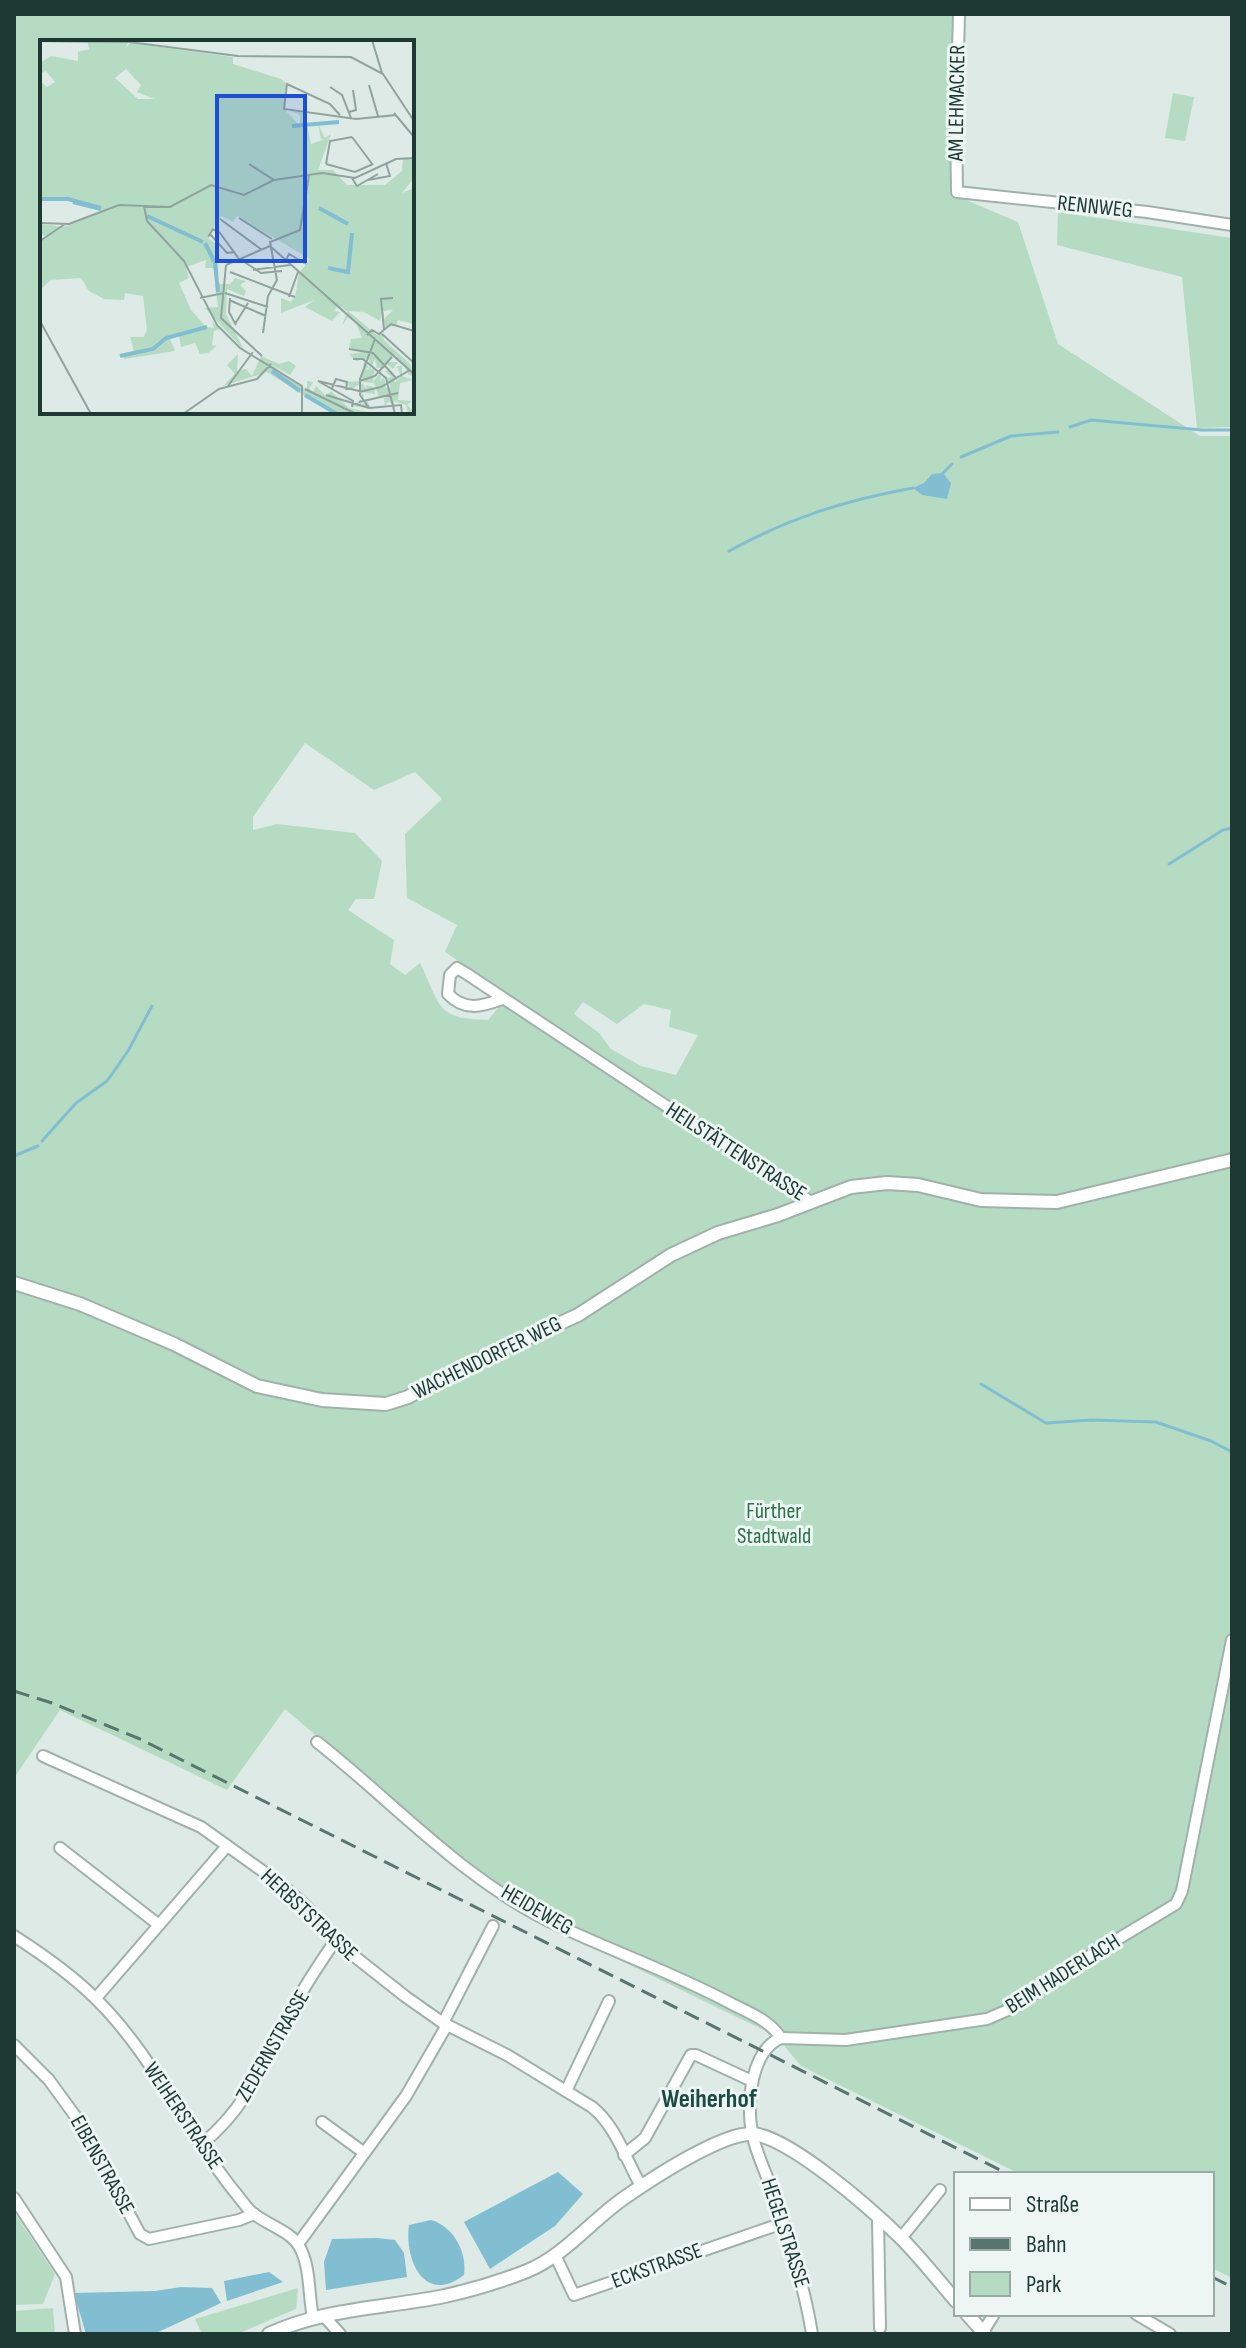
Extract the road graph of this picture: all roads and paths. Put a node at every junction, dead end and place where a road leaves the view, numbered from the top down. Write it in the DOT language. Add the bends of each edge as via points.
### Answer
graph roads {
  1 [pos="959,14"];
  2 [pos="957,192"];
  3 [pos="1232,225"];
  4 [pos="502,999"];
  5 [pos="1232,1160"];
  6 [pos="811,1202"];
  7 [pos="14,1283"];
  8 [pos="1232,1640"];
  9 [pos="317,1742"];
  10 [pos="43,1756"];
  11 [pos="227,1846"];
  12 [pos="60,1848"];
  13 [pos="159,1925"];
  14 [pos="493,1926"];
  15 [pos="14,1936"];
  16 [pos="335,1941"];
  17 [pos="96,1998"];
  18 [pos="609,2001"];
  19 [pos="445,2024"];
  20 [pos="781,2038"];
  21 [pos="14,2045"];
  22 [pos="752,2081"];
  23 [pos="566,2091"];
  24 [pos="322,2122"];
  25 [pos="752,2134"];
  26 [pos="202,2144"];
  27 [pos="363,2152"];
  28 [pos="624,2155"];
  29 [pos="641,2186"];
  30 [pos="940,2190"];
  31 [pos="14,2198"];
  32 [pos="254,2214"];
  33 [pos="878,2219"];
  34 [pos="783,2223"];
  35 [pos="901,2238"];
  36 [pos="298,2244"];
  37 [pos="555,2255"];
  38 [pos="954,2299"];
  39 [pos="318,2316"];
  40 [pos="969,2316"];
  41 [pos="1139,2316"];
  42 [pos="880,2328"];
  43 [pos="984,2333"];
  44 [pos="75,2334"];
  45 [pos="269,2334"];
  46 [pos="340,2334"];
  47 [pos="812,2334"];
  48 [pos="1170,2334"];
  1 -- 2 [label="street, AM LEHMACKER"];
  2 -- 3 [label="street, RENNWEG"];
  4 -- 4 [label="street, HEILSTÄTTENSTRASSE" via="457,968 450,975 448,994 456,1003 469,1007"];
  4 -- 6 [label="street, HEILSTÄTTENSTRASSE"];
  5 -- 6 [label="street, HEILSTÄTTENSTRASSE" via="1057,1202 981,1200 887,1183 851,1187"];
  6 -- 7 [label="street, WACHENDORFER WEG" via="671,1255 578,1315 386,1404 322,1400 257,1386 80,1304"];
  8 -- 20 [label="street, BEIM HADERLACH" via="1176,1904 1015,2007 987,2019 846,2040"];
  9 -- 20 [label="street, HEIDEWEG" via="418,1831 512,1899 556,1925 698,1986 768,2023"];
  10 -- 11 [label="street, HERBSTSTRASSE" via="197,1825"];
  11 -- 13 [label="street"];
  11 -- 16 [label="street, HERBSTSTRASSE" via="282,1885"];
  12 -- 13 [label="street"];
  13 -- 17 [label="street"];
  14 -- 19 [label="street"];
  15 -- 17 [label="street, WEIHERSTRASSE"];
  16 -- 19 [label="street, HERBSTSTRASSE"];
  16 -- 26 [label="street, ZEDERNSTRASSE" via="260,2076"];
  17 -- 26 [label="street, WEIHERSTRASSE"];
  18 -- 23 [label="street"];
  19 -- 23 [label="street, HERBSTSTRASSE"];
  19 -- 27 [label="street" via="406,2096"];
  20 -- 22 [label="street" via="772,2041"];
  21 -- 32 [label="street, EIBENSTRASSE" via="49,2080 81,2124 140,2234 149,2239"];
  22 -- 25 [label="street"];
  22 -- 28 [label="street" via="691,2055 645,2138"];
  23 -- 28 [label="street, HERBSTSTRASSE" via="600,2113"];
  24 -- 27 [label="street"];
  25 -- 29 [label="street" via="710,2147"];
  25 -- 33 [label="street" via="780,2142 809,2160"];
  25 -- 34 [label="street, HEGELSTRASSE"];
  26 -- 32 [label="street, WEIHERSTRASSE"];
  27 -- 36 [label="street"];
  28 -- 29 [label="street, HERBSTSTRASSE"];
  29 -- 37 [label="street"];
  30 -- 35 [label="street"];
  31 -- 44 [label="street" via="66,2277"];
  32 -- 36 [label="street, WEIHERSTRASSE"];
  33 -- 35 [label="street"];
  33 -- 42 [label="street"];
  34 -- 37 [label="street, ECKSTRASSE" via="574,2295"];
  34 -- 47 [label="street, HEGELSTRASSE"];
  35 -- 38 [label="street"];
  36 -- 39 [label="street"];
  37 -- 39 [label="street" via="531,2269 441,2297"];
  39 -- 45 [label="street"];
  39 -- 46 [label="street"];
  40 -- 43 [label="street"];
  41 -- 48 [label="street"];
}
